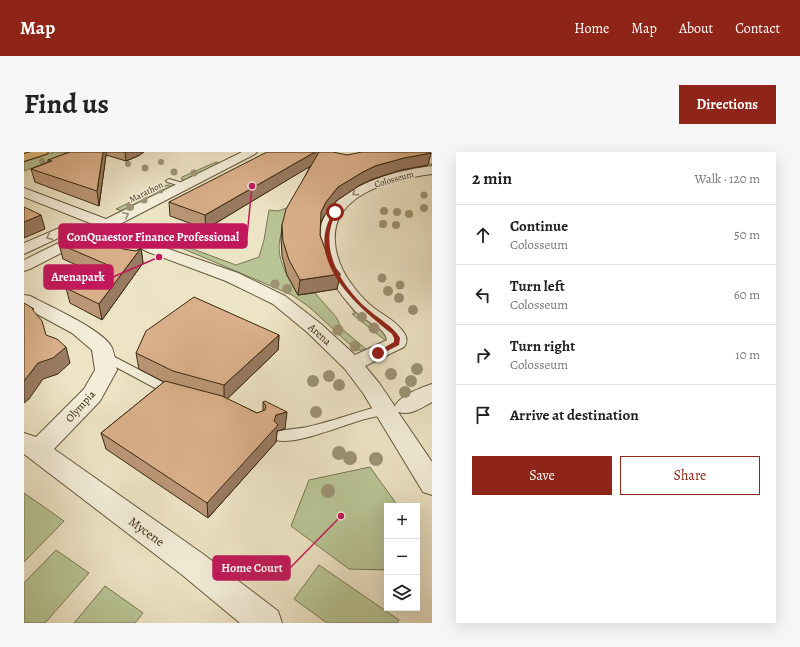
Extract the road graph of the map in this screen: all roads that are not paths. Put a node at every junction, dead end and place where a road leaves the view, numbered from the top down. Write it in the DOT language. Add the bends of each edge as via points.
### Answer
graph roads {
  1 [pos="42,152"];
  2 [pos="251,152"];
  3 [pos="24,158"];
  4 [pos="225,158"];
  5 [pos="432,170"];
  6 [pos="169,181"];
  7 [pos="184,185"];
  8 [pos="24,192"];
  9 [pos="24,206"];
  10 [pos="92,225"];
  11 [pos="107,225"];
  12 [pos="75,226"];
  13 [pos="24,249"];
  14 [pos="154,249"];
  15 [pos="24,266"];
  16 [pos="24,300"];
  17 [pos="103,355"];
  18 [pos="352,364"];
  19 [pos="432,392"];
  20 [pos="184,396"];
  21 [pos="395,408"];
  22 [pos="281,436"];
  23 [pos="31,447"];
  24 [pos="432,484"];
  25 [pos="266,623"];
  1 -- 3 [label="main road"];
  2 -- 4 [label="street, Marathon"];
  4 -- 6 [label="street, Marathon"];
  4 -- 7 [label="street, Marathon"];
  5 -- 18 [label="street, Colosseum, one-way" via="376,182 358,191 335,212 328,225 326,242 329,258 341,281 367,312 397,338 397,343"];
  6 -- 7 [label="lane"];
  6 -- 10 [label="street, Marathon"];
  11 -- 7 [label="street, Marathon, one-way"];
  8 -- 10 [label="street, Arena"];
  9 -- 12 [label="street, Arena"];
  10 -- 11 [label="street, Arena"];
  10 -- 12 [label="street, Arena"];
  10 -- 14 [label="street, Arena" via="127,247"];
  10 -- 15 [label="street"];
  11 -- 14 [label="street, Arena"];
  12 -- 13 [label="street, one-way"];
  14 -- 18 [label="street, Arena" via="232,278 279,300 314,328"];
  16 -- 17 [label="street" via="79,329 102,348"];
  17 -- 20 [label="lane" via="170,392"];
  17 -- 23 [label="street, Olympia" via="106,370 92,395"];
  18 -- 21 [label="street, Arena" via="371,388"];
  19 -- 21 [label="street"];
  21 -- 22 [label="lane" via="369,413 307,432"];
  21 -- 24 [label="street, Arena"];
  23 -- 25 [label="street, Mycene" via="192,564"];
}
